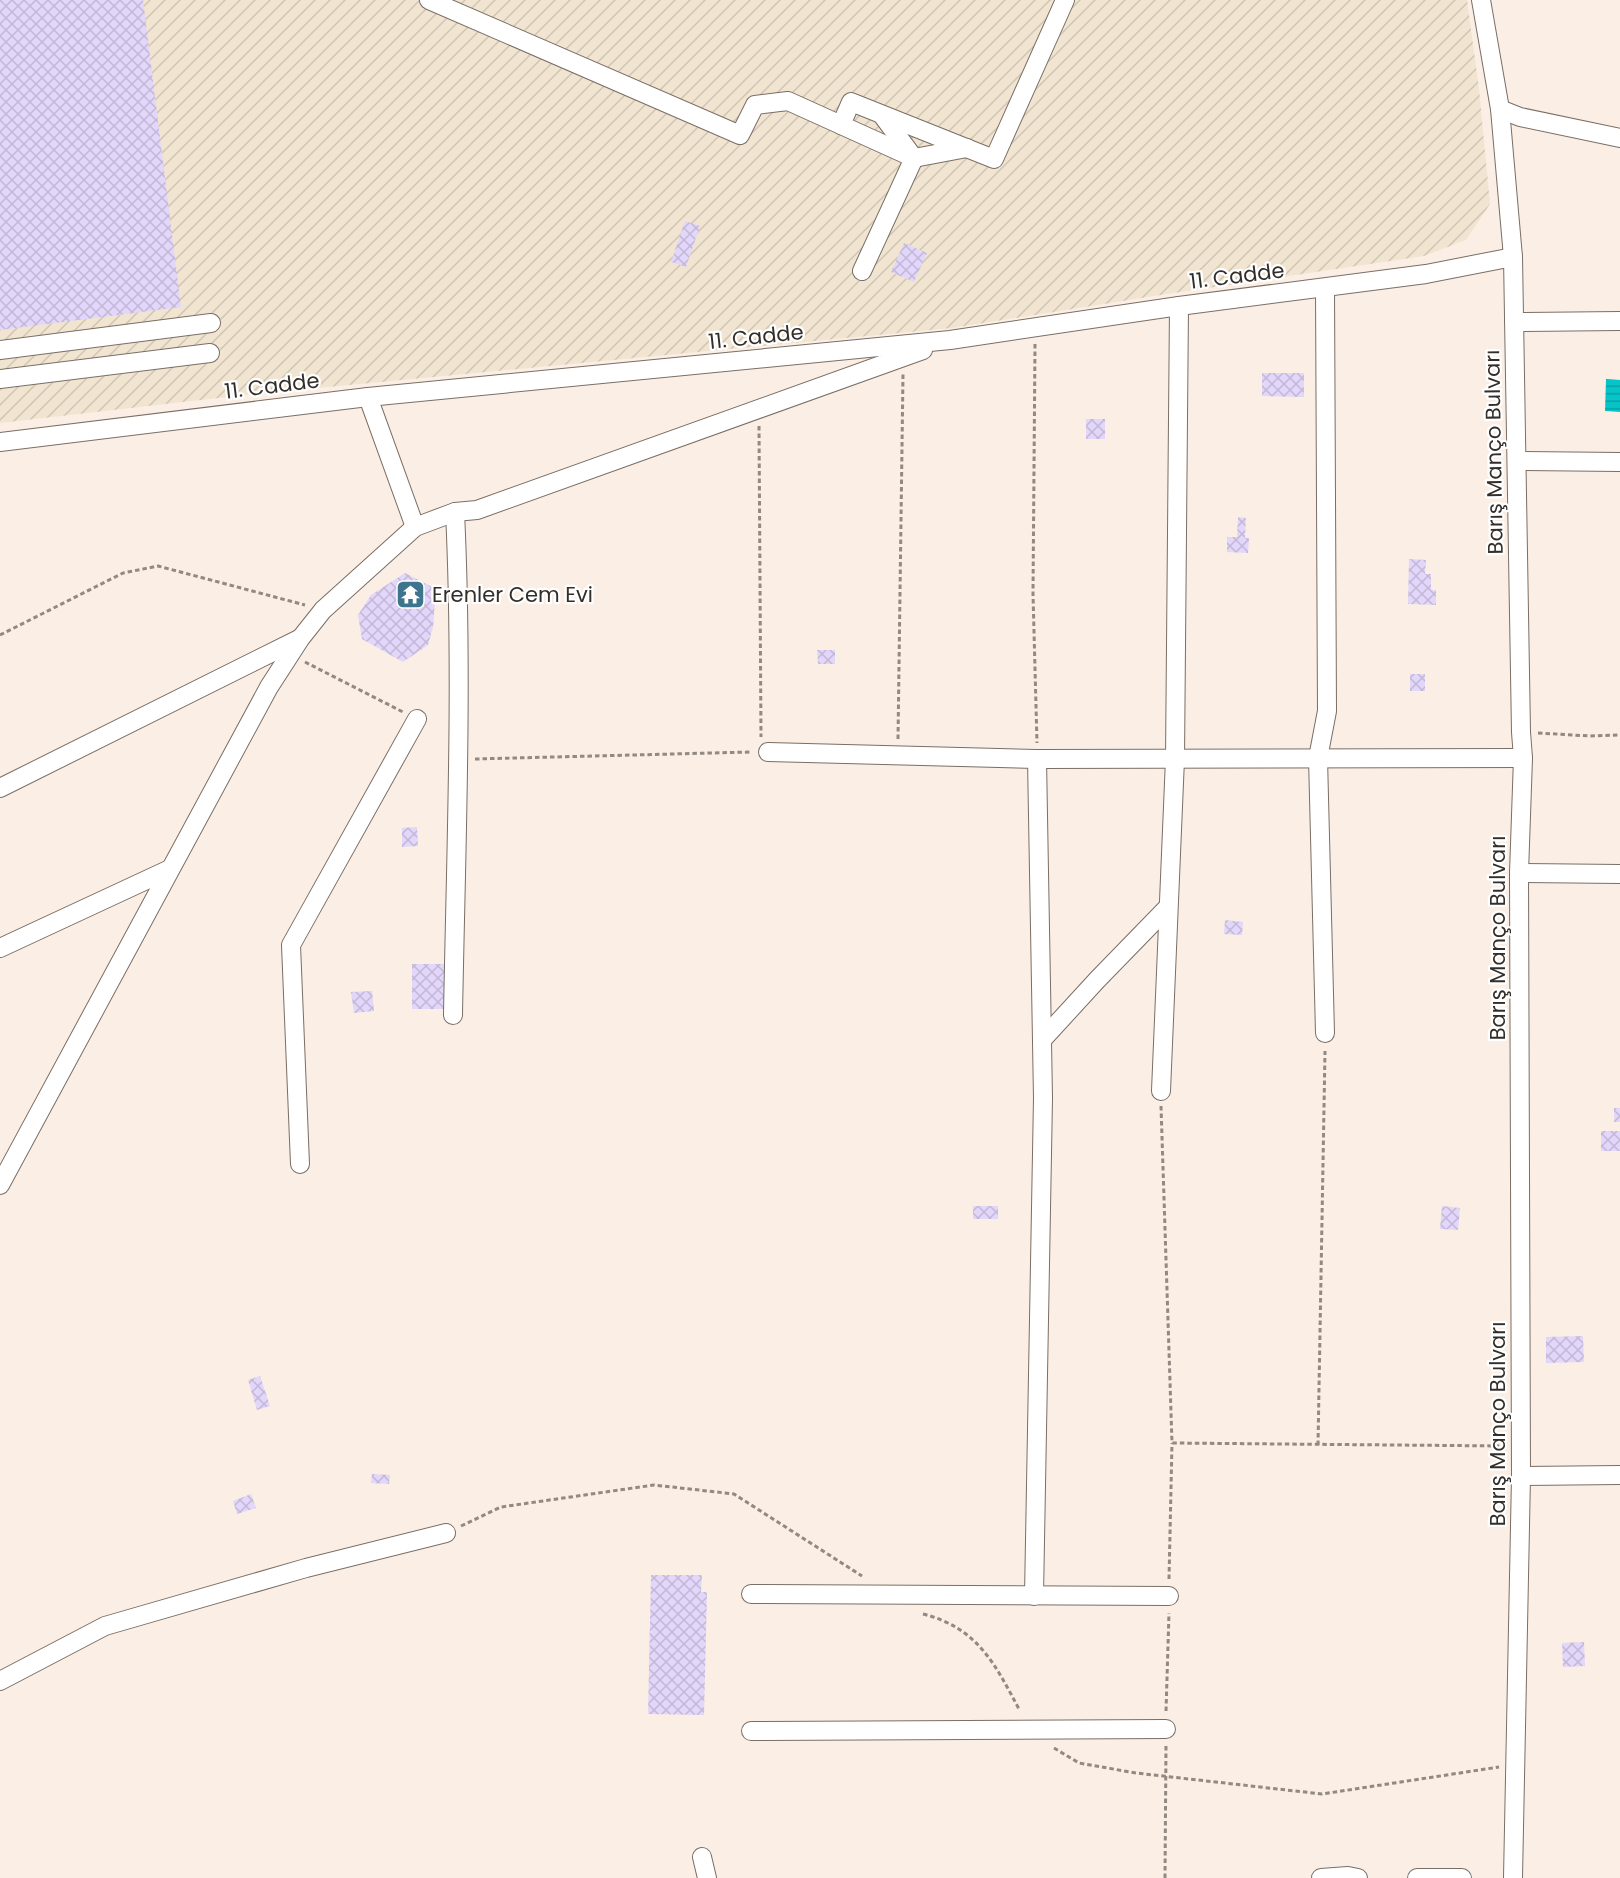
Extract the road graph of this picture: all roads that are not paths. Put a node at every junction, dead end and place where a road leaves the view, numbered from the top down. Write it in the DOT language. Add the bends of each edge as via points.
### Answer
graph roads {
  1 [pos="429,0"];
  2 [pos="1065,0"];
  3 [pos="1481,0"];
  4 [pos="1500,109"];
  5 [pos="880,114"];
  6 [pos="841,125"];
  7 [pos="1620,138"];
  8 [pos="967,148"];
  9 [pos="914,158"];
  10 [pos="1513,257"];
  11 [pos="862,271"];
  12 [pos="1325,288"];
  13 [pos="1179,306"];
  14 [pos="1514,321"];
  15 [pos="1620,321"];
  16 [pos="211,323"];
  17 [pos="950,340"];
  18 [pos="0,350"];
  19 [pos="210,353"];
  20 [pos="0,379"];
  21 [pos="368,397"];
  22 [pos="0,442"];
  23 [pos="1517,461"];
  24 [pos="1620,462"];
  25 [pos="455,512"];
  26 [pos="415,528"];
  27 [pos="300,639"];
  28 [pos="417,719"];
  29 [pos="765,752"];
  30 [pos="1318,758"];
  31 [pos="1523,758"];
  32 [pos="1037,759"];
  33 [pos="1175,759"];
  34 [pos="0,788"];
  35 [pos="170,869"];
  36 [pos="1519,873"];
  37 [pos="1620,874"];
  38 [pos="1168,907"];
  39 [pos="0,948"];
  40 [pos="453,1015"];
  41 [pos="1326,1033"];
  42 [pos="1042,1040"];
  43 [pos="1161,1092"];
  44 [pos="300,1164"];
  45 [pos="0,1185"];
  46 [pos="1620,1475"];
  47 [pos="1521,1476"];
  48 [pos="446,1533"];
  49 [pos="751,1594"];
  50 [pos="1034,1596"];
  51 [pos="1169,1596"];
  52 [pos="0,1681"];
  53 [pos="1166,1729"];
  54 [pos="751,1731"];
  55 [pos="702,1857"];
  56 [pos="707,1878"];
  57 [pos="1321,1878"];
  58 [pos="1358,1878"];
  59 [pos="1418,1878"];
  60 [pos="1462,1878"];
  61 [pos="1513,1878"];
  1 -- 6 [label="street" via="740,135 755,105 777,102 788,101"];
  2 -- 8 [label="street" via="994,159"];
  3 -- 4 [label="street, Barış Manço Bulvarı"];
  4 -- 7 [label="street" via="1520,117"];
  4 -- 10 [label="street, Barış Manço Bulvarı"];
  5 -- 6 [label="street" via="851,102"];
  5 -- 8 [label="street"];
  5 -- 9 [label="street"];
  6 -- 9 [label="street"];
  8 -- 9 [label="street"];
  9 -- 11 [label="street"];
  10 -- 12 [label="street, 11. Cadde"];
  10 -- 14 [label="street, Barış Manço Bulvarı"];
  12 -- 13 [label="street, 11. Cadde"];
  12 -- 30 [label="street" via="1327,711"];
  13 -- 17 [label="street, 11. Cadde"];
  13 -- 33 [label="street"];
  14 -- 15 [label="street"];
  14 -- 23 [label="street, Barış Manço Bulvarı"];
  16 -- 18 [label="street"];
  17 -- 21 [label="street, 11. Cadde"];
  17 -- 25 [label="street" via="477,510"];
  19 -- 20 [label="street"];
  21 -- 22 [label="street, 11. Cadde"];
  21 -- 26 [label="street"];
  23 -- 24 [label="street"];
  23 -- 31 [label="street, Barış Manço Bulvarı"];
  25 -- 26 [label="street"];
  25 -- 40 [label="street" via="459,759"];
  26 -- 27 [label="street" via="323,610"];
  27 -- 34 [label="street"];
  27 -- 35 [label="street" via="269,687"];
  28 -- 44 [label="street" via="291,945"];
  29 -- 32 [label="street"];
  30 -- 31 [label="street"];
  30 -- 33 [label="street"];
  30 -- 41 [label="street"];
  31 -- 36 [label="street, Barış Manço Bulvarı"];
  32 -- 33 [label="street"];
  32 -- 42 [label="street"];
  33 -- 38 [label="street"];
  35 -- 39 [label="street"];
  35 -- 45 [label="street"];
  36 -- 37 [label="street"];
  36 -- 47 [label="street, Barış Manço Bulvarı"];
  38 -- 42 [label="street"];
  38 -- 43 [label="street"];
  42 -- 50 [label="street"];
  46 -- 47 [label="street"];
  47 -- 61 [label="street, Barış Manço Bulvarı"];
  48 -- 52 [label="street" via="306,1568 105,1626"];
  49 -- 50 [label="street"];
  50 -- 51 [label="street"];
  53 -- 54 [label="street"];
  55 -- 56 [label="street"];
  57 -- 58 [label="street"];
  59 -- 60 [label="street"];
}
